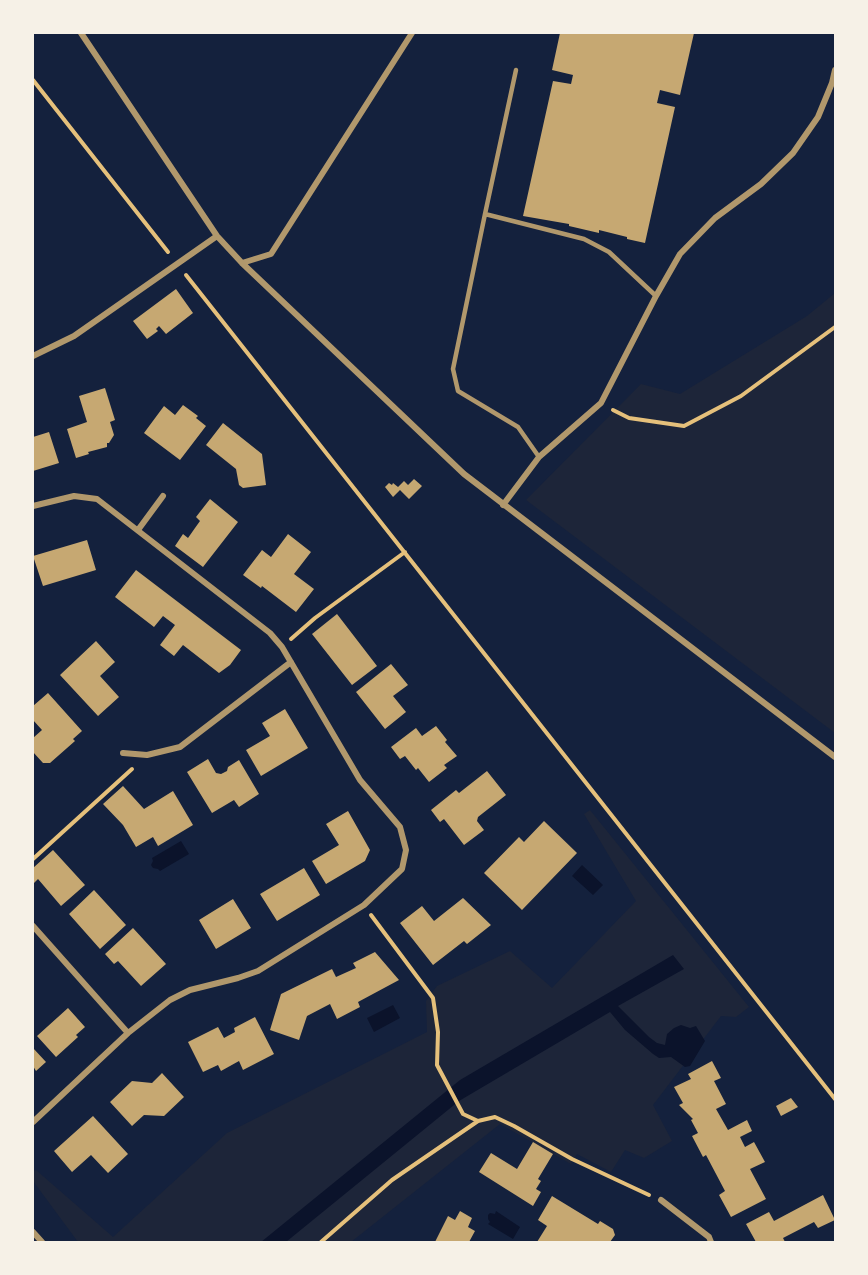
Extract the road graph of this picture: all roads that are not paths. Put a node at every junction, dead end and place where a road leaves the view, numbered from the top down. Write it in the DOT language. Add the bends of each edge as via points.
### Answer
graph roads {
  1 [pos="81,33"];
  2 [pos="412,33"];
  3 [pos="516,70"];
  4 [pos="835,70"];
  5 [pos="485,214"];
  6 [pos="217,236"];
  7 [pos="242,263"];
  8 [pos="656,296"];
  9 [pos="33,356"];
  10 [pos="539,457"];
  11 [pos="163,496"];
  12 [pos="503,505"];
  13 [pos="33,506"];
  14 [pos="138,530"];
  15 [pos="291,662"];
  16 [pos="123,753"];
  17 [pos="835,757"];
  18 [pos="33,926"];
  19 [pos="128,1033"];
  20 [pos="33,1122"];
  21 [pos="661,1200"];
  22 [pos="33,1232"];
  23 [pos="42,1242"];
  24 [pos="711,1242"];
  1 -- 6 [label="street"];
  2 -- 7 [label="street" via="271,254"];
  3 -- 5 [label="lane"];
  4 -- 8 [label="street" via="818,117 793,153 761,184 715,218 680,254"];
  5 -- 8 [label="lane" via="584,239 609,252"];
  5 -- 10 [label="lane" via="453,369 458,391 518,427"];
  6 -- 7 [label="street"];
  6 -- 9 [label="street" via="74,336"];
  7 -- 12 [label="street" via="464,474"];
  8 -- 10 [label="street" via="601,403"];
  10 -- 12 [label="street"];
  11 -- 14 [label="street"];
  12 -- 17 [label="street"];
  13 -- 14 [label="street" via="74,496 97,499"];
  14 -- 15 [label="street" via="270,633"];
  15 -- 16 [label="street" via="180,747 147,755"];
  15 -- 19 [label="street" via="360,780 400,827 406,850 402,869 364,905 258,971 190,990 170,1000"];
  18 -- 19 [label="street"];
  19 -- 20 [label="street"];
  21 -- 24 [label="street"];
  22 -- 23 [label="street"];
}
